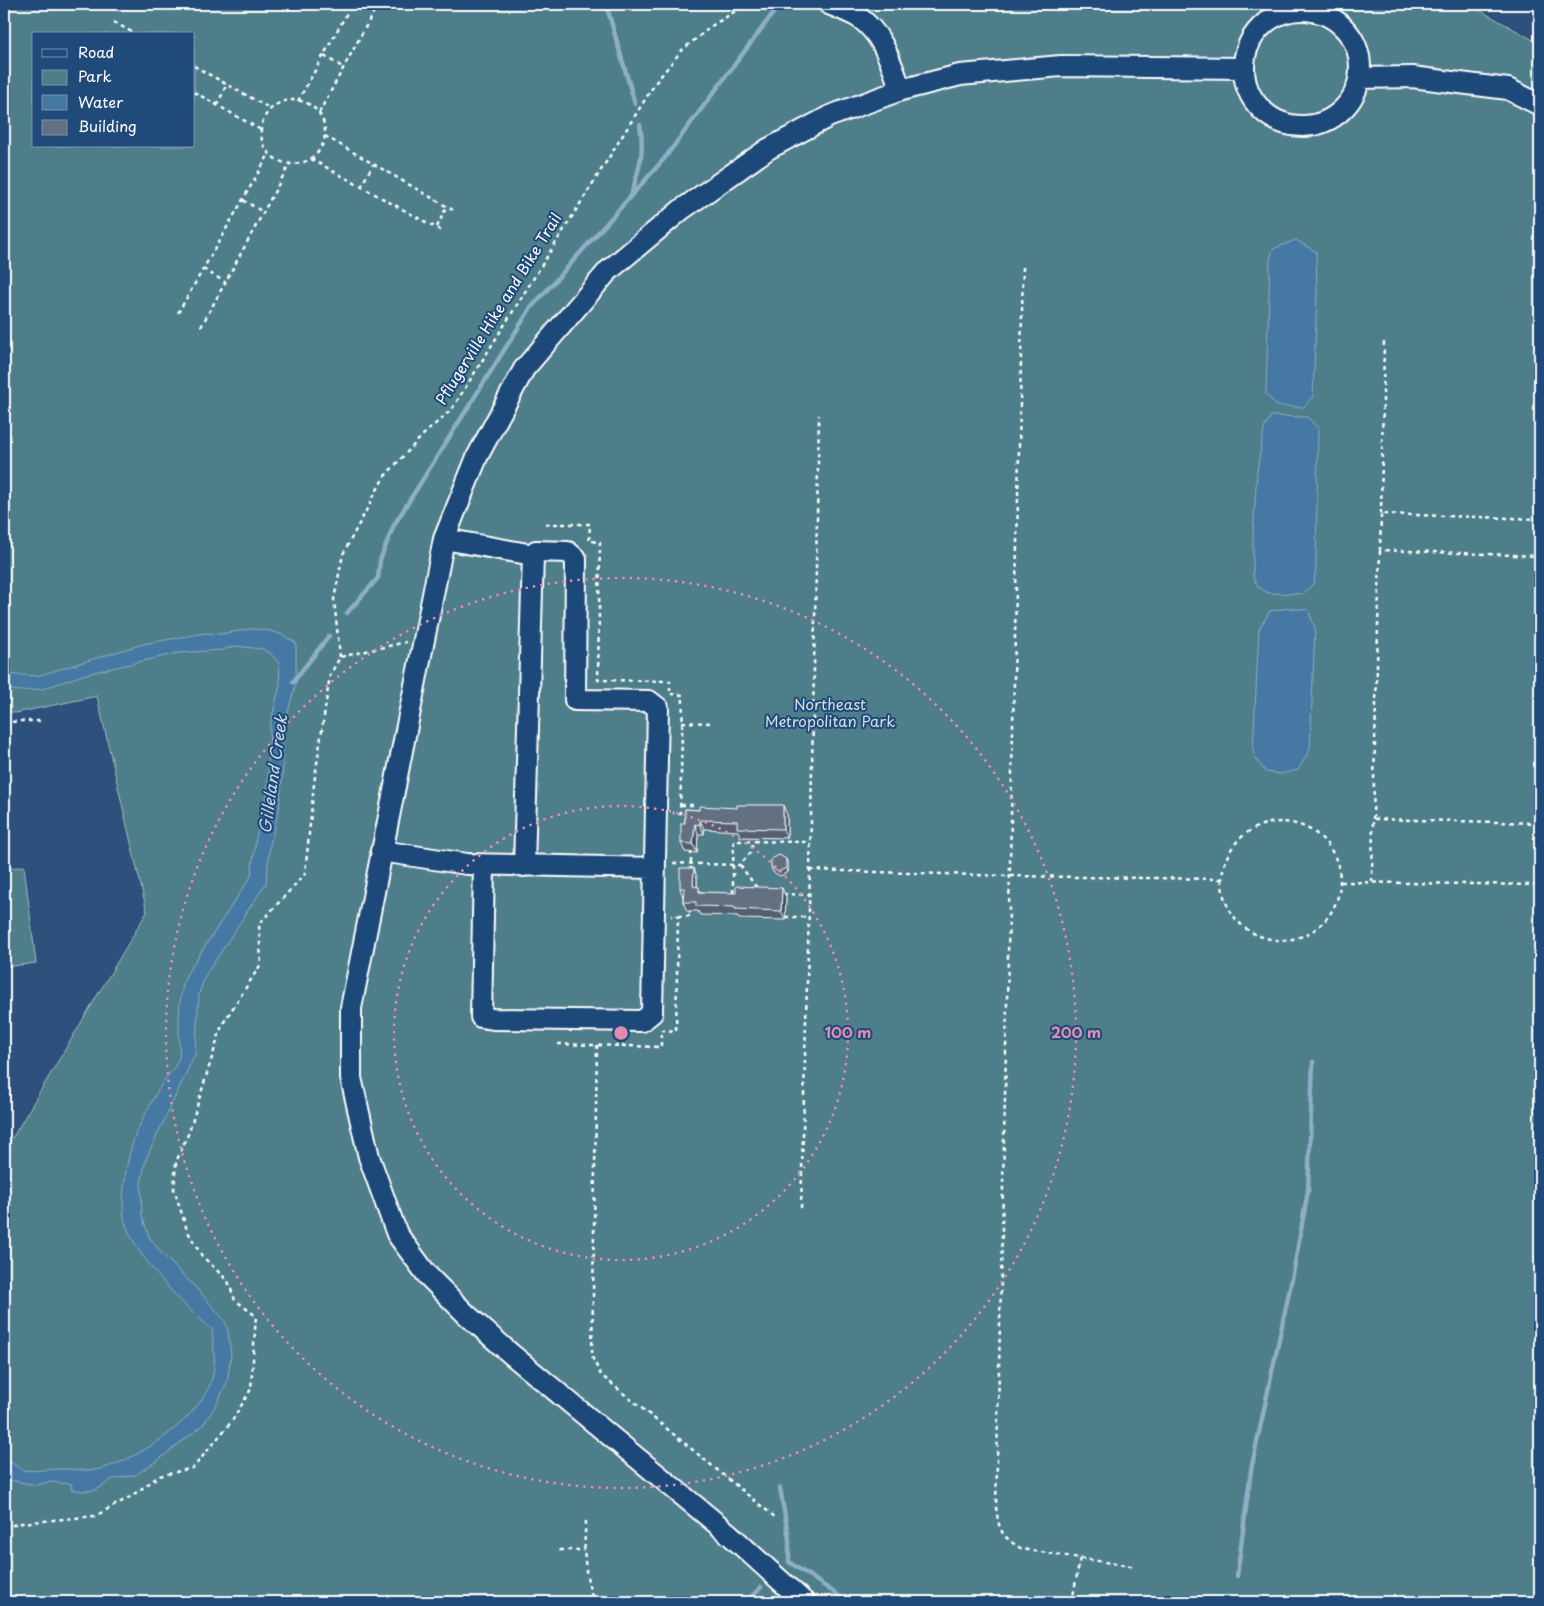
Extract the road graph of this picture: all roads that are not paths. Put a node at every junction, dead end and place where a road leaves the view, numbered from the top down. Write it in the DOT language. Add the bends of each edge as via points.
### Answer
graph roads {
  1 [pos="829,4"];
  2 [pos="1283,8"];
  3 [pos="1243,68"];
  4 [pos="1359,78"];
  5 [pos="901,90"];
  6 [pos="1540,105"];
  7 [pos="444,539"];
  8 [pos="532,555"];
  9 [pos="381,851"];
  10 [pos="484,865"];
  11 [pos="524,866"];
  12 [pos="660,866"];
  13 [pos="804,1602"];
  1 -- 5 [label="street" via="858,17 873,30 884,46"];
  2 -- 3 [label="street" via="1254,34 1246,50"];
  2 -- 4 [label="street" via="1323,14 1340,24 1352,39 1359,58"];
  3 -- 4 [label="street" via="1246,87 1255,104 1269,117 1287,124 1306,126 1325,122 1341,111 1353,96"];
  3 -- 5 [label="street" via="1061,66 960,75"];
  4 -- 6 [label="street" via="1412,77 1508,89"];
  5 -- 7 [label="street" via="830,116 768,150 681,210 608,271 524,369 477,458"];
  7 -- 8 [label="street"];
  7 -- 9 [label="street"];
  8 -- 11 [label="street"];
  8 -- 12 [label="street" via="536,551 568,552 576,558 575,700 649,701 658,708"];
  9 -- 10 [label="street"];
  9 -- 13 [label="street" via="351,1008 351,1078 369,1157 397,1234 428,1276 467,1315 728,1532"];
  10 -- 11 [label="street"];
  10 -- 12 [label="street" via="481,1017 493,1020 642,1021 652,1013"];
  11 -- 12 [label="street"];
}
